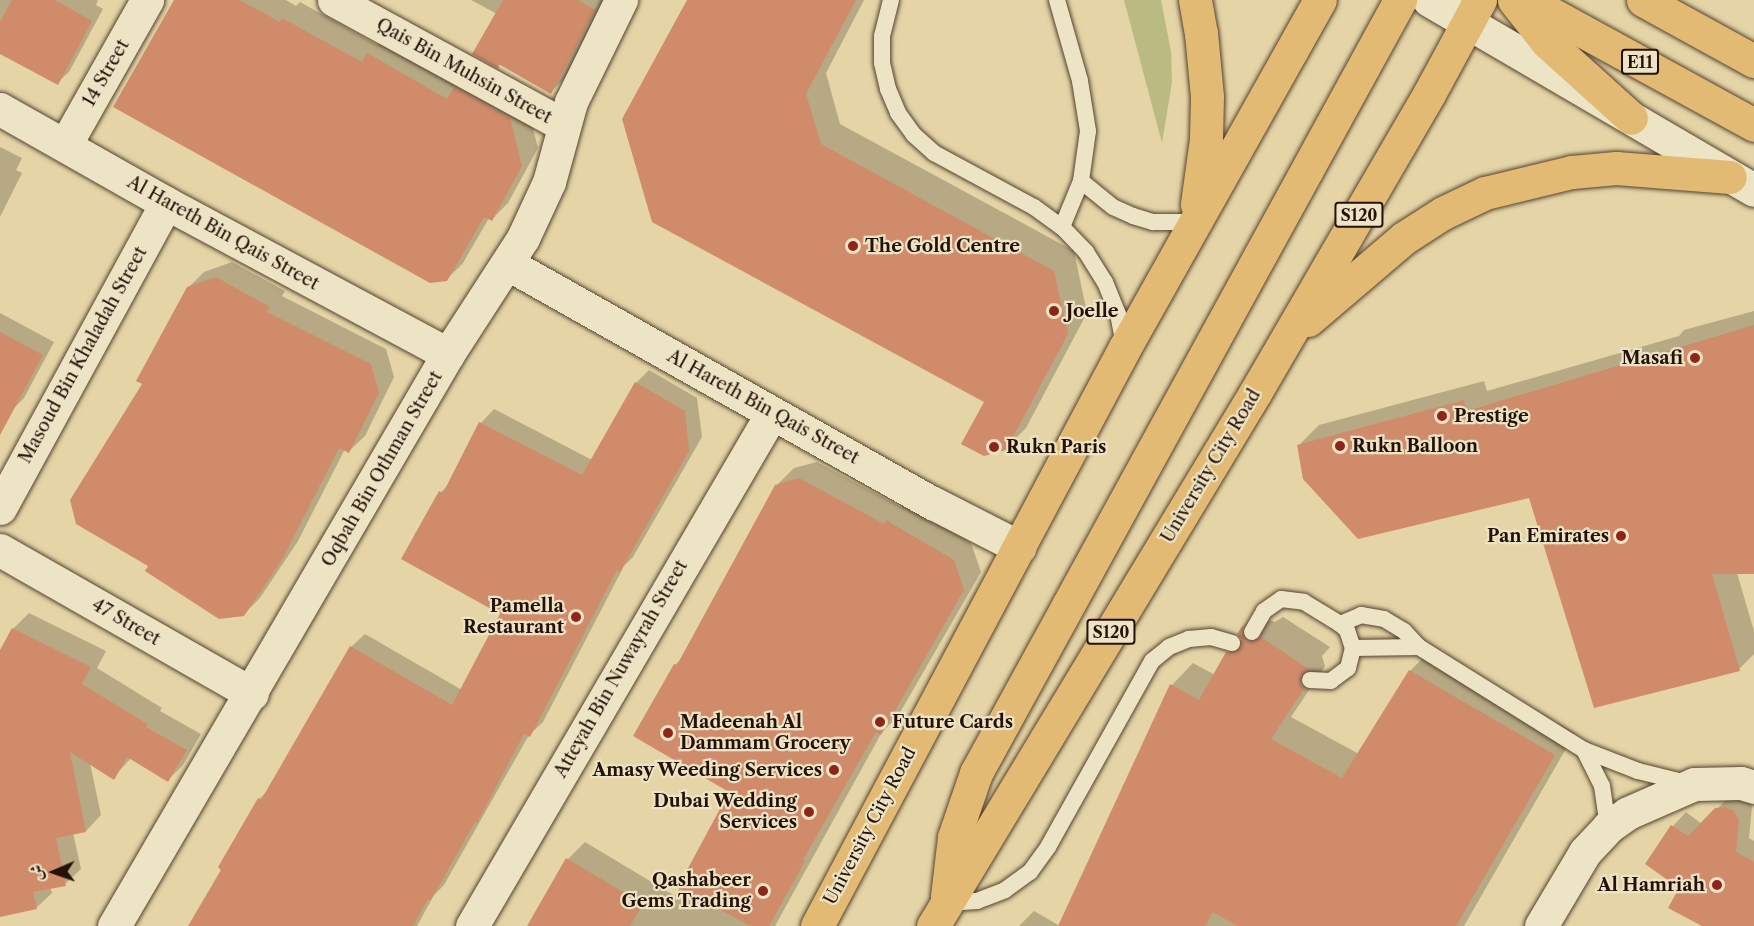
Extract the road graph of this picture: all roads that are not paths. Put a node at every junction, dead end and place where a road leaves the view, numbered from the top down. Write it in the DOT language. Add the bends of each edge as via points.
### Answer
graph roads {
  1 [pos="147,0"];
  2 [pos="334,0"];
  3 [pos="621,0"];
  4 [pos="891,0"];
  5 [pos="1058,0"];
  6 [pos="1195,0"];
  7 [pos="1320,0"];
  8 [pos="1400,0"];
  9 [pos="1429,0"];
  10 [pos="1514,0"];
  11 [pos="1526,0"];
  12 [pos="1643,0"];
  13 [pos="1474,11"];
  14 [pos="1754,61"];
  15 [pos="0,109"];
  16 [pos="1630,118"];
  17 [pos="563,125"];
  18 [pos="1754,125"];
  19 [pos="65,145"];
  20 [pos="1081,181"];
  21 [pos="1742,183"];
  22 [pos="166,203"];
  23 [pos="1194,222"];
  24 [pos="1062,227"];
  25 [pos="508,264"];
  26 [pos="1288,337"];
  27 [pos="1124,349"];
  28 [pos="448,354"];
  29 [pos="772,413"];
  30 [pos="0,508"];
  31 [pos="1019,547"];
  32 [pos="0,549"];
  33 [pos="1340,624"];
  34 [pos="1252,632"];
  35 [pos="1232,643"];
  36 [pos="1419,647"];
  37 [pos="1353,648"];
  38 [pos="1310,680"];
  39 [pos="252,694"];
  40 [pos="1584,750"];
  41 [pos="1694,784"];
  42 [pos="1754,787"];
  43 [pos="1608,827"];
  44 [pos="940,915"];
  45 [pos="120,924"];
  46 [pos="472,926"];
  47 [pos="817,926"];
  48 [pos="1541,926"];
  1 -- 19 [label="street, 14 Street"];
  2 -- 17 [label="street, Qais Bin Muhsin Street"];
  3 -- 17 [label="street, Oqbah Bin Othman Street"];
  4 -- 24 [label="lane" via="882,36 882,63 898,114 934,153 1034,207"];
  5 -- 20 [label="lane" via="1085,106 1088,131"];
  6 -- 23 [label="main road" via="1207,97 1206,139"];
  7 -- 23 [label="main road, University City Road"];
  8 -- 44 [label="main road" via="976,773 954,837"];
  9 -- 13 [label="street"];
  10 -- 16 [label="main road" via="1547,42"];
  11 -- 18 [label="main road, E11"];
  12 -- 14 [label="main road"];
  13 -- 16 [label="street"];
  13 -- 26 [label="main road, University City Road / S120"];
  15 -- 19 [label="street, Al Hareth Bin Qais Street"];
  16 -- 21 [label="street"];
  17 -- 25 [label="street, Oqbah Bin Othman Street" via="549,182"];
  19 -- 22 [label="street, Al Hareth Bin Qais Street"];
  20 -- 23 [label="lane" via="1113,207 1132,216 1153,222"];
  20 -- 24 [label="lane"];
  21 -- 26 [label="main road" via="1616,168 1572,172 1485,193 1404,238"];
  22 -- 28 [label="street, Al Hareth Bin Qais Street"];
  22 -- 30 [label="street, Masoud Bin Khaladah Street"];
  23 -- 27 [label="main road, University City Road"];
  24 -- 27 [label="lane" via="1086,252 1105,282 1118,314"];
  25 -- 28 [label="street, Oqbah Bin Othman Street"];
  25 -- 29 [label="street, Al Hareth Bin Qais Street"];
  26 -- 44 [label="main road, University City Road / S120"];
  27 -- 31 [label="main road, University City Road"];
  28 -- 39 [label="street, Oqbah Bin Othman Street"];
  29 -- 31 [label="street, Al Hareth Bin Qais Street"];
  29 -- 46 [label="street, Atteyah Bin Nuwayrah Street"];
  31 -- 47 [label="main road, University City Road"];
  32 -- 39 [label="street, 47 Street"];
  33 -- 34 [label="lane" via="1304,602 1281,599 1264,611"];
  33 -- 36 [label="lane" via="1350,618 1373,615 1395,625"];
  33 -- 37 [label="lane" via="1347,630"];
  35 -- 44 [label="lane" via="1211,638 1189,639 1169,647 1152,661 1048,847 1030,872 1005,890"];
  36 -- 37 [label="lane"];
  36 -- 40 [label="lane"];
  37 -- 38 [label="lane" via="1352,659 1341,676 1331,681"];
  39 -- 45 [label="street, Oqbah Bin Othman Street"];
  40 -- 41 [label="lane" via="1638,771"];
  40 -- 43 [label="lane" via="1602,786"];
  41 -- 42 [label="street" via="1741,783"];
  41 -- 43 [label="street" via="1651,801"];
  43 -- 48 [label="street" via="1585,852"];
}
